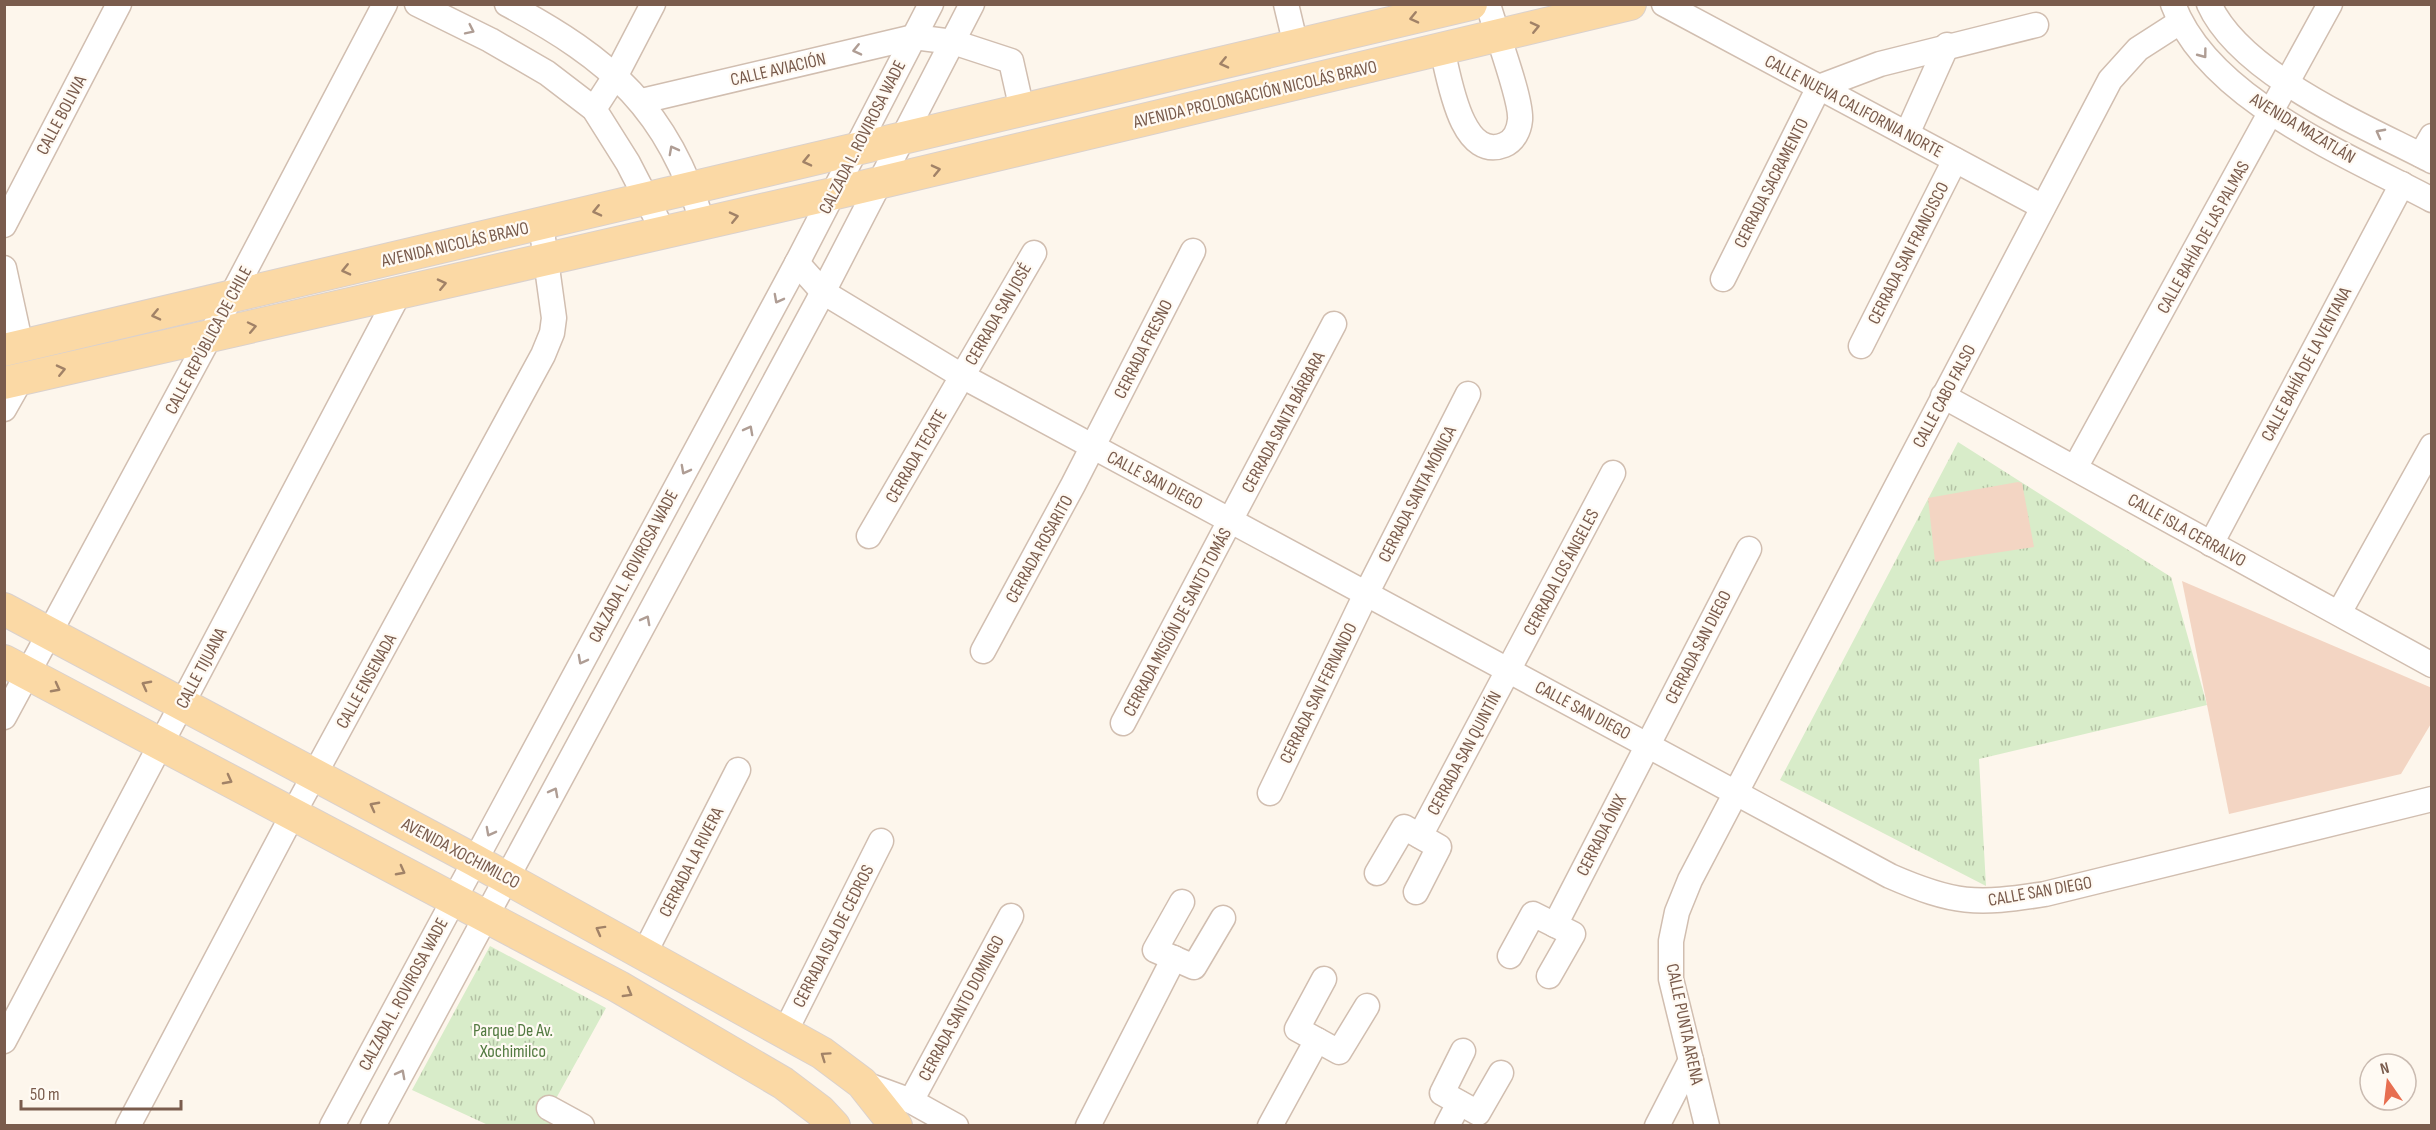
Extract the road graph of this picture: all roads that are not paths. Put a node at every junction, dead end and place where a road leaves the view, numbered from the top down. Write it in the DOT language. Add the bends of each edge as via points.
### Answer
graph roads {
  1 [pos="119,4"];
  2 [pos="385,4"];
  3 [pos="417,4"];
  4 [pos="507,4"];
  5 [pos="652,4"];
  6 [pos="931,4"];
  7 [pos="972,4"];
  8 [pos="1286,4"];
  9 [pos="1471,4"];
  10 [pos="1488,4"];
  11 [pos="1630,4"];
  12 [pos="1664,4"];
  13 [pos="2209,4"];
  14 [pos="2330,4"];
  15 [pos="2176,13"];
  16 [pos="2036,25"];
  17 [pos="1496,36"];
  18 [pos="914,37"];
  19 [pos="953,42"];
  20 [pos="1947,45"];
  21 [pos="1296,46"];
  22 [pos="1442,50"];
  23 [pos="616,75"];
  24 [pos="2287,84"];
  25 [pos="1819,87"];
  26 [pos="642,101"];
  27 [pos="594,109"];
  28 [pos="1022,111"];
  29 [pos="2271,113"];
  30 [pos="1907,134"];
  31 [pos="905,138"];
  32 [pos="857,149"];
  33 [pos="2428,151"];
  34 [pos="1955,160"];
  35 [pos="879,183"];
  36 [pos="2402,184"];
  37 [pos="692,188"];
  38 [pos="832,194"];
  39 [pos="648,199"];
  40 [pos="2432,200"];
  41 [pos="2043,207"];
  42 [pos="541,224"];
  43 [pos="703,224"];
  44 [pos="4,225"];
  45 [pos="664,233"];
  46 [pos="1193,252"];
  47 [pos="1034,253"];
  48 [pos="548,260"];
  49 [pos="797,263"];
  50 [pos="4,268"];
  51 [pos="1723,279"];
  52 [pos="823,292"];
  53 [pos="398,295"];
  54 [pos="231,297"];
  55 [pos="1334,324"];
  56 [pos="210,336"];
  57 [pos="1861,346"];
  58 [pos="13,348"];
  59 [pos="962,376"];
  60 [pos="13,381"];
  61 [pos="1468,394"];
  62 [pos="1943,396"];
  63 [pos="4,409"];
  64 [pos="1093,446"];
  65 [pos="2432,446"];
  66 [pos="2075,468"];
  67 [pos="1613,473"];
  68 [pos="1231,520"];
  69 [pos="869,536"];
  70 [pos="2211,543"];
  71 [pos="1749,549"];
  72 [pos="1366,594"];
  73 [pos="4,609"];
  74 [pos="2338,614"];
  75 [pos="51,634"];
  76 [pos="983,651"];
  77 [pos="2432,665"];
  78 [pos="16,667"];
  79 [pos="1508,670"];
  80 [pos="182,704"];
  81 [pos="4,717"];
  82 [pos="1123,723"];
  83 [pos="161,744"];
  84 [pos="1647,745"];
  85 [pos="738,770"];
  86 [pos="315,775"];
  87 [pos="1270,793"];
  88 [pos="1737,794"];
  89 [pos="2432,799"];
  90 [pos="293,814"];
  91 [pos="1421,836"];
  92 [pos="881,841"];
  93 [pos="474,860"];
  94 [pos="1377,873"];
  95 [pos="508,879"];
  96 [pos="1416,892"];
  97 [pos="453,899"];
  98 [pos="1182,902"];
  99 [pos="484,916"];
  100 [pos="1011,916"];
  101 [pos="1223,918"];
  102 [pos="1555,925"];
  103 [pos="644,954"];
  104 [pos="1510,956"];
  105 [pos="1174,958"];
  106 [pos="1550,976"];
  107 [pos="1324,979"];
  108 [pos="1367,1006"];
  109 [pos="785,1032"];
  110 [pos="1307,1034"];
  111 [pos="4,1041"];
  112 [pos="1463,1051"];
  113 [pos="1691,1060"];
  114 [pos="1501,1073"];
  115 [pos="1459,1103"];
  116 [pos="549,1108"];
  117 [pos="904,1113"];
  118 [pos="128,1125"];
  119 [pos="332,1125"];
  120 [pos="373,1125"];
  121 [pos="582,1125"];
  122 [pos="834,1125"];
  123 [pos="956,1125"];
  124 [pos="1088,1125"];
  125 [pos="1270,1125"];
  126 [pos="1447,1125"];
  127 [pos="1657,1125"];
  128 [pos="1707,1125"];
  1 -- 44 [label="street, CALLE BOLIVIA"];
  2 -- 54 [label="street, CALLE REPÚBLICA DE CHILE"];
  3 -- 27 [label="street, one-way" via="548,73"];
  4 -- 23 [label="street" via="571,42"];
  5 -- 23 [label="street"];
  6 -- 18 [label="street, CALZADA L. ROVIROSA WADE"];
  7 -- 19 [label="street, CALZADA L. ROVIROSA WADE"];
  8 -- 21 [label="street"];
  9 -- 21 [label="main road, AVENIDA PROLONGACIÓN NICOLÁS BRAVO, one-way"];
  10 -- 17 [label="street"];
  17 -- 11 [label="main road, AVENIDA PROLONGACIÓN NICOLÁS BRAVO, one-way"];
  12 -- 25 [label="street, CALLE NUEVA CALIFORNIA NORTE"];
  13 -- 24 [label="street, AVENIDA MAZATLÁN" via="2225,29 2251,56"];
  14 -- 24 [label="street, CALLE BAHÍA DE LAS PALMAS"];
  15 -- 29 [label="street, AVENIDA MAZATLÁN, one-way" via="2207,60"];
  15 -- 41 [label="street, CALLE CABO FALSO" via="2110,81"];
  16 -- 20 [label="street"];
  17 -- 22 [label="main road, AVENIDA PROLONGACIÓN NICOLÁS BRAVO"];
  17 -- 22 [label="street" via="1520,120 1517,134 1507,144 1494,148 1481,145 1462,121"];
  18 -- 19 [label="street"];
  18 -- 26 [label="street, CALLE AVIACIÓN, one-way"];
  18 -- 32 [label="street, CALZADA L. ROVIROSA WADE"];
  19 -- 28 [label="street" via="1011,61"];
  19 -- 31 [label="street, CALZADA L. ROVIROSA WADE"];
  20 -- 25 [label="street" via="1857,71"];
  20 -- 30 [label="street"];
  21 -- 28 [label="main road, AVENIDA PROLONGACIÓN NICOLÁS BRAVO, one-way"];
  35 -- 22 [label="main road, AVENIDA PROLONGACIÓN NICOLÁS BRAVO, one-way"];
  23 -- 26 [label="street"];
  23 -- 27 [label="street"];
  24 -- 29 [label="street, CALLE BAHÍA DE LAS PALMAS"];
  33 -- 24 [label="street, AVENIDA MAZATLÁN, one-way"];
  25 -- 30 [label="street, CALLE NUEVA CALIFORNIA NORTE"];
  25 -- 51 [label="street, CERRADA SACRAMENTO"];
  37 -- 26 [label="street, one-way" via="673,147"];
  27 -- 39 [label="street"];
  28 -- 31 [label="main road, AVENIDA PROLONGACIÓN NICOLÁS BRAVO"];
  29 -- 36 [label="street, AVENIDA MAZATLÁN"];
  29 -- 66 [label="street, CALLE BAHÍA DE LAS PALMAS"];
  30 -- 34 [label="street, CALLE NUEVA CALIFORNIA NORTE"];
  31 -- 32 [label="main road, AVENIDA NICOLÁS BRAVO"];
  31 -- 35 [label="street, CALZADA L. ROVIROSA WADE"];
  32 -- 37 [label="main road, AVENIDA NICOLÁS BRAVO, one-way"];
  32 -- 38 [label="street, CALZADA L. ROVIROSA WADE"];
  34 -- 41 [label="street, CALLE NUEVA CALIFORNIA NORTE"];
  34 -- 57 [label="street, CERRADA SAN FRANCISCO"];
  35 -- 38 [label="main road, AVENIDA NICOLÁS BRAVO"];
  35 -- 52 [label="street, CALZADA L. ROVIROSA WADE"];
  36 -- 40 [label="street, AVENIDA MAZATLÁN"];
  36 -- 70 [label="street, CALLE BAHÍA DE LA VENTANA"];
  37 -- 39 [label="main road, AVENIDA NICOLÁS BRAVO"];
  37 -- 43 [label="street"];
  43 -- 38 [label="main road, AVENIDA NICOLÁS BRAVO, one-way"];
  38 -- 49 [label="street, CALZADA L. ROVIROSA WADE"];
  39 -- 42 [label="main road, AVENIDA NICOLÁS BRAVO, one-way"];
  39 -- 45 [label="street"];
  41 -- 62 [label="street, CALLE CABO FALSO"];
  42 -- 48 [label="street, CALLE ENSENADA"];
  42 -- 54 [label="main road, AVENIDA NICOLÁS BRAVO, one-way"];
  43 -- 45 [label="main road, AVENIDA NICOLÁS BRAVO"];
  45 -- 48 [label="main road, AVENIDA NICOLÁS BRAVO"];
  46 -- 64 [label="street, CERRADA FRESNO"];
  47 -- 59 [label="street, CERRADA SAN JOSÉ"];
  53 -- 48 [label="main road, AVENIDA NICOLÁS BRAVO, one-way"];
  48 -- 86 [label="street, CALLE ENSENADA" via="554,318 543,356"];
  49 -- 52 [label="street, CALLE SAN DIEGO"];
  49 -- 93 [label="street, CALZADA L. ROVIROSA WADE, one-way"];
  50 -- 58 [label="street"];
  52 -- 59 [label="street, CALLE SAN DIEGO"];
  95 -- 52 [label="street, CALZADA L. ROVIROSA WADE, one-way"];
  56 -- 53 [label="main road, AVENIDA NICOLÁS BRAVO, one-way"];
  53 -- 80 [label="street, CALLE TIJUANA"];
  54 -- 56 [label="street, CALLE REPÚBLICA DE CHILE"];
  54 -- 58 [label="main road, AVENIDA NICOLÁS BRAVO, one-way"];
  55 -- 68 [label="street, CERRADA SANTA BÁRBARA"];
  60 -- 56 [label="main road, AVENIDA NICOLÁS BRAVO, one-way"];
  56 -- 75 [label="street, CALLE REPÚBLICA DE CHILE"];
  59 -- 64 [label="street, CALLE SAN DIEGO"];
  59 -- 69 [label="street, CERRADA TECATE"];
  60 -- 63 [label="street"];
  61 -- 72 [label="street, CERRADA SANTA MÓNICA"];
  62 -- 66 [label="street, CALLE ISLA CERRALVO"];
  62 -- 88 [label="street, CALLE CABO FALSO"];
  64 -- 68 [label="street, CALLE SAN DIEGO"];
  64 -- 76 [label="street, CERRADA ROSARITO"];
  65 -- 74 [label="street"];
  66 -- 70 [label="street, CALLE ISLA CERRALVO"];
  67 -- 79 [label="street, CERRADA LOS ÁNGELES"];
  68 -- 72 [label="street, CALLE SAN DIEGO"];
  68 -- 82 [label="street, CERRADA MISIÓN DE SANTO TOMÁS"];
  70 -- 74 [label="street, CALLE ISLA CERRALVO"];
  71 -- 84 [label="street, CERRADA SAN DIEGO"];
  72 -- 79 [label="street, CALLE SAN DIEGO"];
  72 -- 87 [label="street, CERRADA SAN FERNANDO"];
  73 -- 75 [label="main road, AVENIDA XOCHIMILCO"];
  74 -- 77 [label="street, CALLE ISLA CERRALVO"];
  75 -- 78 [label="street, CALLE REPÚBLICA DE CHILE"];
  80 -- 75 [label="main road, AVENIDA XOCHIMILCO, one-way"];
  78 -- 81 [label="street, CALLE REPÚBLICA DE CHILE"];
  78 -- 83 [label="main road, one-way"];
  79 -- 84 [label="street, CALLE SAN DIEGO"];
  79 -- 91 [label="street, CERRADA SAN QUINTÍN"];
  80 -- 83 [label="street, CALLE TIJUANA"];
  80 -- 86 [label="main road, AVENIDA XOCHIMILCO"];
  83 -- 90 [label="main road, one-way"];
  83 -- 111 [label="street, CALLE TIJUANA"];
  84 -- 88 [label="street, CALLE SAN DIEGO"];
  84 -- 102 [label="street, CERRADA ÓNIX"];
  85 -- 103 [label="street, CERRADA LA RIVERA"];
  86 -- 90 [label="street, CALLE ENSENADA"];
  93 -- 86 [label="main road, AVENIDA XOCHIMILCO, one-way"];
  88 -- 89 [label="street, CALLE SAN DIEGO" via="1933,895 1995,902 2056,891"];
  88 -- 113 [label="street, CALLE PUNTA ARENA" via="1690,880 1671,941 1671,979"];
  90 -- 97 [label="main road, one-way"];
  90 -- 118 [label="street, CALLE ENSENADA"];
  91 -- 94 [label="street"];
  91 -- 96 [label="street"];
  92 -- 109 [label="street, CERRADA ISLA DE CEDROS"];
  93 -- 95 [label="main road, AVENIDA XOCHIMILCO"];
  93 -- 97 [label="street, CALZADA L. ROVIROSA WADE"];
  95 -- 99 [label="street, CALZADA L. ROVIROSA WADE"];
  103 -- 95 [label="main road, AVENIDA XOCHIMILCO, one-way"];
  97 -- 99 [label="main road"];
  97 -- 119 [label="street, CALZADA L. ROVIROSA WADE"];
  98 -- 105 [label="street" via="1155,950"];
  120 -- 99 [label="street, CALZADA L. ROVIROSA WADE, one-way"];
  99 -- 122 [label="main road, one-way" via="619,987 783,1083"];
  100 -- 117 [label="street, CERRADA SANTO DOMINGO"];
  101 -- 105 [label="street" via="1194,968"];
  102 -- 104 [label="street" via="1533,914"];
  102 -- 106 [label="street" via="1572,934"];
  103 -- 109 [label="main road, AVENIDA XOCHIMILCO"];
  105 -- 124 [label="street"];
  107 -- 110 [label="street"];
  108 -- 110 [label="street" via="1339,1052"];
  117 -- 109 [label="main road, AVENIDA XOCHIMILCO, one-way" via="822,1053"];
  110 -- 125 [label="street"];
  112 -- 115 [label="street" via="1442,1093"];
  113 -- 127 [label="street"];
  113 -- 128 [label="street, CALLE PUNTA ARENA"];
  114 -- 115 [label="street" via="1478,1113"];
  115 -- 126 [label="street"];
  116 -- 121 [label="street"];
  117 -- 123 [label="street"];
}
